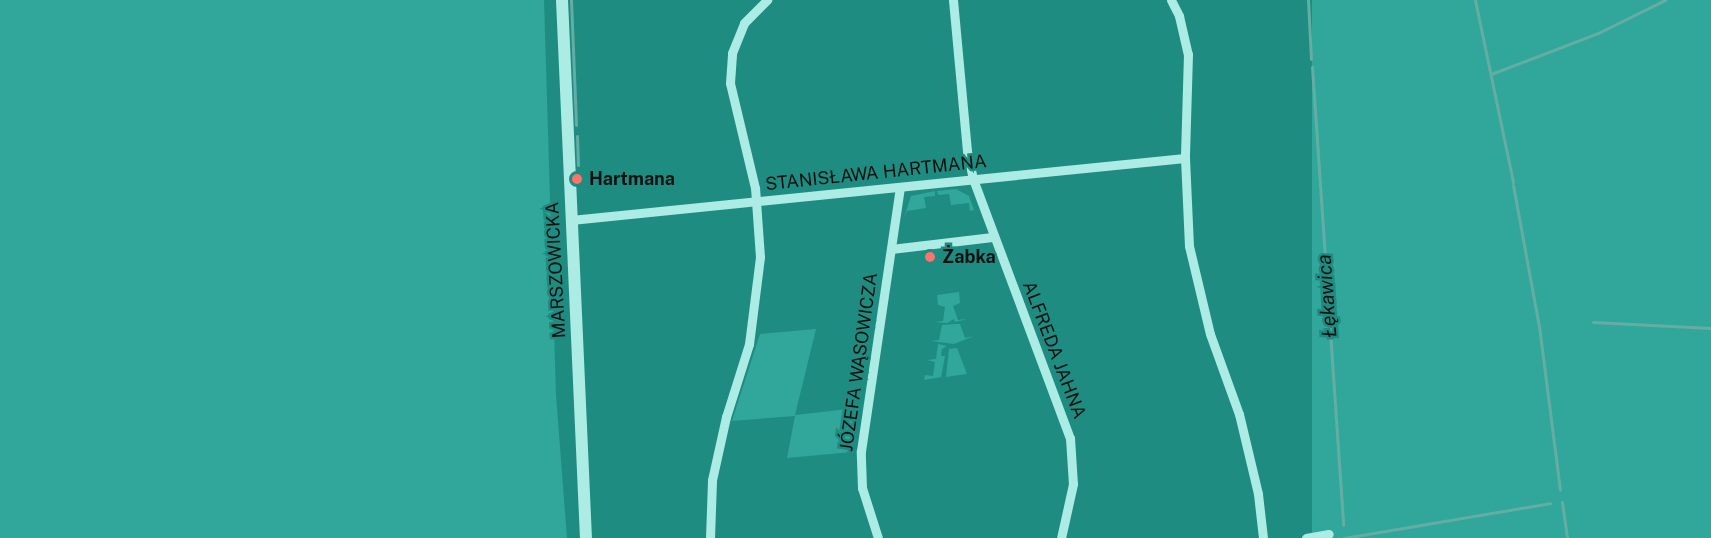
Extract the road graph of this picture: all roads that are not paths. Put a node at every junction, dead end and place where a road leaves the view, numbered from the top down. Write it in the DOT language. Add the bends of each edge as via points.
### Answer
graph roads {
  1 [pos="562,0"];
  2 [pos="767,0"];
  3 [pos="953,0"];
  4 [pos="1171,0"];
  5 [pos="1185,158"];
  6 [pos="973,179"];
  7 [pos="900,188"];
  8 [pos="757,203"];
  9 [pos="572,220"];
  10 [pos="992,237"];
  11 [pos="891,249"];
  12 [pos="1329,534"];
  13 [pos="586,538"];
  14 [pos="710,538"];
  15 [pos="878,538"];
  16 [pos="1061,538"];
  17 [pos="1263,538"];
  18 [pos="1306,538"];
  1 -- 9 [label="street, MARSZOWICKA"];
  2 -- 8 [label="street" via="744,23 732,53 730,83"];
  3 -- 6 [label="street, ALFREDA JAHNA"];
  4 -- 5 [label="street" via="1188,54"];
  5 -- 6 [label="street, STANISŁAWA HARTMANA"];
  5 -- 17 [label="street" via="1189,246 1197,291 1239,414 1258,494"];
  6 -- 7 [label="street, STANISŁAWA HARTMANA"];
  6 -- 10 [label="street, ALFREDA JAHNA"];
  7 -- 8 [label="street, STANISŁAWA HARTMANA"];
  7 -- 11 [label="street, JÓZEFA WĄSOWICZA"];
  8 -- 9 [label="street, STANISŁAWA HARTMANA"];
  8 -- 14 [label="street" via="760,257 756,306 749,344 719,444 712,480"];
  9 -- 13 [label="street, MARSZOWICKA"];
  10 -- 11 [label="street"];
  10 -- 16 [label="street, ALFREDA JAHNA" via="1070,438 1073,484"];
  11 -- 15 [label="street, JÓZEFA WĄSOWICZA" via="861,451 862,488"];
  12 -- 18 [label="street"];
}
